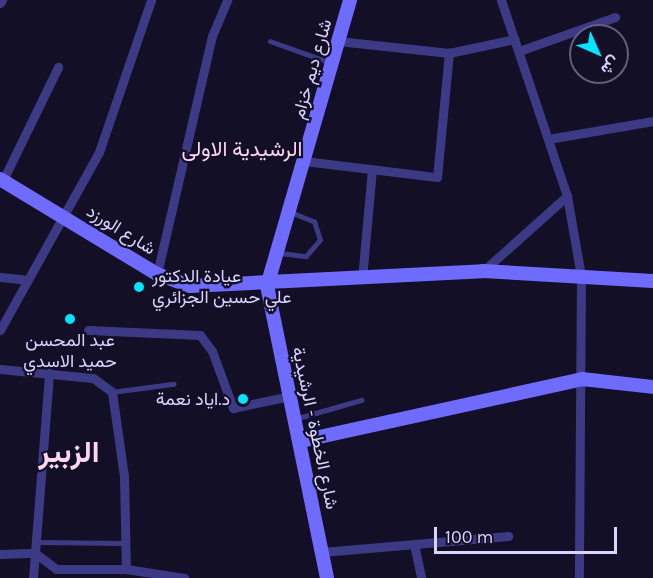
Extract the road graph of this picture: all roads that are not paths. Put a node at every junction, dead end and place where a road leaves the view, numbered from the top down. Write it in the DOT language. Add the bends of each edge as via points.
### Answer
graph roads {
  1 [pos="151,0"];
  2 [pos="227,0"];
  3 [pos="350,0"];
  4 [pos="501,0"];
  5 [pos="615,16"];
  6 [pos="515,39"];
  7 [pos="270,41"];
  8 [pos="338,41"];
  9 [pos="519,51"];
  10 [pos="449,53"];
  11 [pos="332,63"];
  12 [pos="58,67"];
  13 [pos="653,121"];
  14 [pos="548,139"];
  15 [pos="304,161"];
  16 [pos="372,169"];
  17 [pos="1,179"];
  18 [pos="567,196"];
  19 [pos="289,212"];
  20 [pos="67,217"];
  21 [pos="277,253"];
  22 [pos="483,271"];
  23 [pos="156,274"];
  24 [pos="581,276"];
  25 [pos="0,277"];
  26 [pos="362,279"];
  27 [pos="27,280"];
  28 [pos="653,281"];
  29 [pos="267,286"];
  30 [pos="0,330"];
  31 [pos="88,330"];
  32 [pos="0,369"];
  33 [pos="49,373"];
  34 [pos="582,379"];
  35 [pos="173,384"];
  36 [pos="653,387"];
  37 [pos="112,392"];
  38 [pos="290,396"];
  39 [pos="362,400"];
  40 [pos="295,419"];
  41 [pos="301,441"];
  42 [pos="508,536"];
  43 [pos="36,542"];
  44 [pos="125,543"];
  45 [pos="414,544"];
  46 [pos="35,552"];
  47 [pos="322,552"];
  48 [pos="0,554"];
  49 [pos="126,569"];
  50 [pos="76,574"];
  51 [pos="33,578"];
  52 [pos="184,578"];
  53 [pos="327,578"];
  54 [pos="421,578"];
  55 [pos="579,578"];
  1 -- 20 [label="street" via="99,152"];
  2 -- 23 [label="street" via="212,36"];
  3 -- 8 [label="street, شارع ديم خزام"];
  4 -- 6 [label="street"];
  5 -- 9 [label="street"];
  6 -- 9 [label="street"];
  6 -- 10 [label="street"];
  7 -- 11 [label="lane"];
  8 -- 10 [label="street"];
  8 -- 11 [label="street, شارع ديم خزام"];
  9 -- 14 [label="street"];
  10 -- 16 [label="street" via="437,177"];
  11 -- 15 [label="street, شارع ديم خزام"];
  12 -- 17 [label="street"];
  13 -- 14 [label="street"];
  14 -- 18 [label="street"];
  15 -- 16 [label="street"];
  15 -- 19 [label="street, شارع ديم خزام"];
  16 -- 26 [label="street"];
  17 -- 20 [label="street, شارع الورزد"];
  18 -- 22 [label="street"];
  18 -- 24 [label="street"];
  19 -- 21 [label="street, شارع ديم خزام"];
  19 -- 21 [label="lane" via="314,222 320,240 306,256"];
  20 -- 23 [label="street, شارع الورزد"];
  20 -- 27 [label="street"];
  21 -- 29 [label="street, شارع ديم خزام"];
  22 -- 24 [label="street, شارع الورزد"];
  22 -- 26 [label="street, شارع الورزد"];
  23 -- 29 [label="street, شارع الورزد" via="190,286"];
  24 -- 28 [label="street, شارع الورزد"];
  24 -- 34 [label="street"];
  25 -- 27 [label="street"];
  26 -- 29 [label="street, شارع الورزد"];
  27 -- 30 [label="street"];
  29 -- 38 [label="street, شارع الخطوة - الرشيدية"];
  31 -- 38 [label="street" via="200,335 233,408"];
  32 -- 33 [label="street"];
  33 -- 37 [label="street" via="93,378"];
  33 -- 43 [label="street"];
  34 -- 36 [label="street"];
  34 -- 41 [label="street"];
  34 -- 55 [label="street"];
  35 -- 37 [label="lane"];
  37 -- 44 [label="street" via="119,414"];
  38 -- 40 [label="street, شارع الخطوة - الرشيدية"];
  39 -- 40 [label="lane"];
  40 -- 41 [label="street, شارع الخطوة - الرشيدية"];
  41 -- 47 [label="street, شارع الخطوة - الرشيدية"];
  42 -- 45 [label="street"];
  43 -- 44 [label="lane"];
  43 -- 46 [label="street"];
  44 -- 49 [label="street"];
  45 -- 47 [label="street"];
  45 -- 54 [label="street"];
  46 -- 48 [label="street"];
  46 -- 50 [label="street" via="44,565"];
  46 -- 51 [label="street"];
  47 -- 53 [label="street, شارع الخطوة - الرشيدية"];
  49 -- 50 [label="street"];
  49 -- 52 [label="street"];
}
